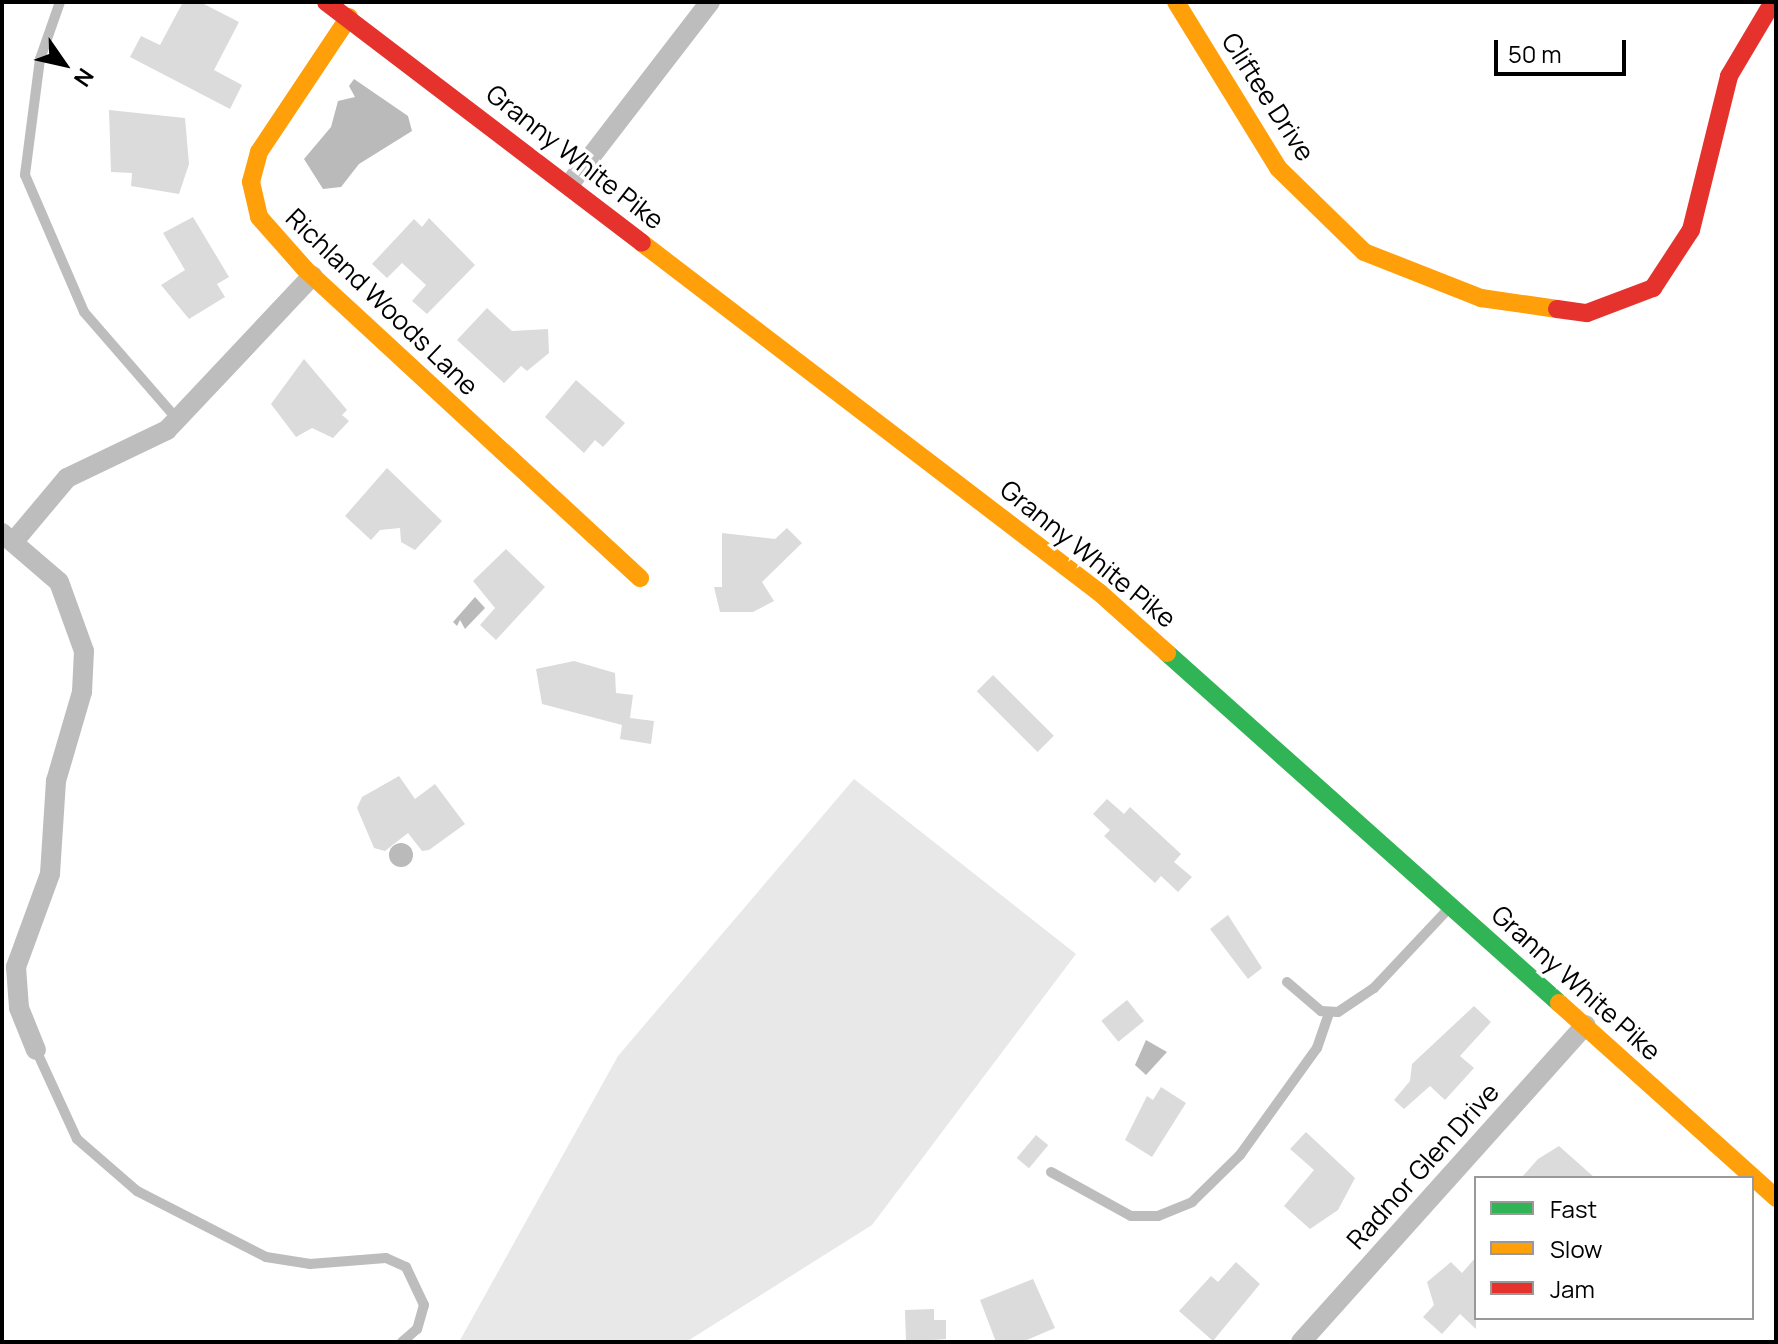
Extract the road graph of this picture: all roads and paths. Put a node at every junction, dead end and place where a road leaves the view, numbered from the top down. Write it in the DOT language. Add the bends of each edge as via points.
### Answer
graph roads {
  1 [pos="60,2"];
  2 [pos="326,2"];
  3 [pos="710,2"];
  4 [pos="1176,2"];
  5 [pos="1773,2"];
  6 [pos="354,10"];
  7 [pos="569,185"];
  8 [pos="312,276"];
  9 [pos="178,420"];
  10 [pos="9,536"];
  11 [pos="640,578"];
  12 [pos="1451,905"];
  13 [pos="10,953"];
  14 [pos="1287,982"];
  15 [pos="9,1000"];
  16 [pos="1329,1013"];
  17 [pos="1585,1025"];
  18 [pos="36,1050"];
  19 [pos="1051,1172"];
  20 [pos="1752,1176"];
  21 [pos="1754,1178"];
  22 [pos="1776,1198"];
  23 [pos="402,1342"];
  24 [pos="1301,1342"];
  1 -- 9 [label="lane" via="40,59 25,175 84,312"];
  2 -- 6 [label="main road, Granny White Pike"];
  3 -- 7 [label="street"];
  4 -- 5 [label="main road, Cliftee Drive" via="1278,168 1364,252 1481,298 1587,313 1653,288 1691,230 1729,76"];
  6 -- 7 [label="main road, Granny White Pike"];
  6 -- 8 [label="main road, Richland Woods Lane" via="266,140 252,175 264,225"];
  7 -- 12 [label="main road, Granny White Pike" via="1100,593"];
  8 -- 9 [label="street"];
  8 -- 11 [label="main road, Richland Woods Lane"];
  9 -- 10 [label="street" via="149,443 67,478"];
  10 -- 13 [label="street" via="66,592 85,666 56,781 50,874"];
  12 -- 16 [label="lane" via="1374,988"];
  12 -- 17 [label="main road, Granny White Pike"];
  13 -- 15 [label="street"];
  14 -- 16 [label="lane"];
  15 -- 18 [label="street"];
  16 -- 19 [label="lane" via="1317,1048 1240,1155 1192,1202 1158,1216 1131,1216"];
  17 -- 20 [label="main road, Granny White Pike"];
  17 -- 24 [label="street, Radnor Glen Drive"];
  18 -- 23 [label="lane" via="77,1139 137,1191 266,1257 310,1264 380,1258 406,1267 424,1305 417,1329"];
  21 -- 22 [label="main road, Granny White Pike"];
}
